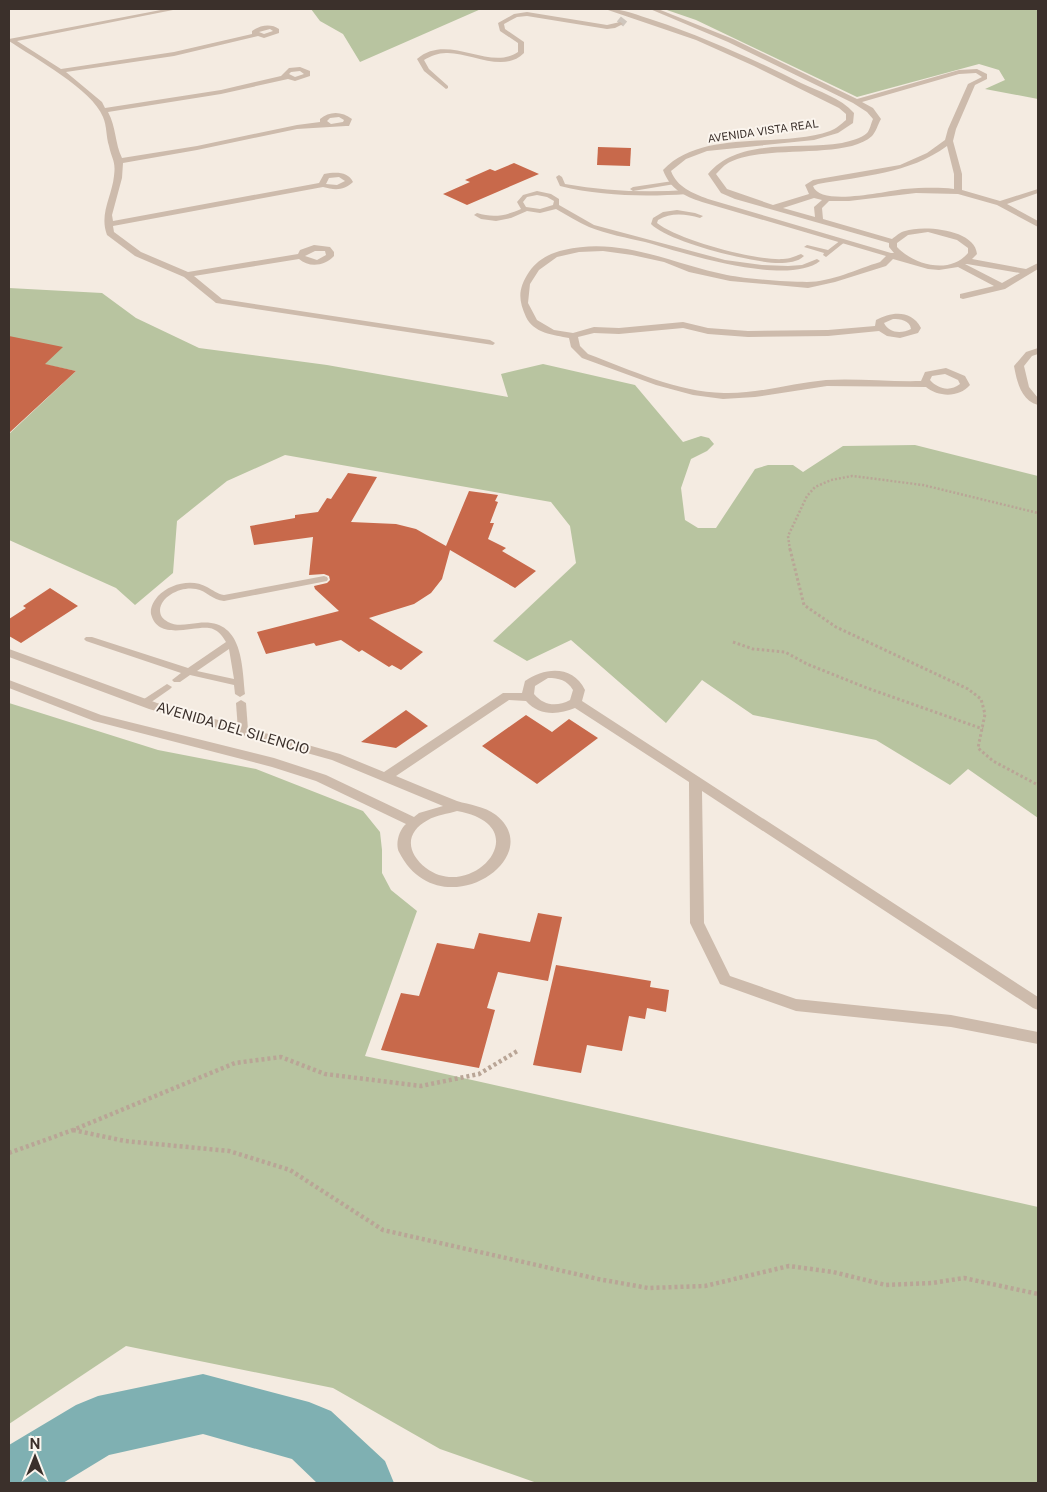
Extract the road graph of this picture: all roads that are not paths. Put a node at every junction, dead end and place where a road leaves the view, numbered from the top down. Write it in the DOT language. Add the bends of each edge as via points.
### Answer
graph roads {
  1 [pos="175,9"];
  2 [pos="608,9"];
  3 [pos="653,9"];
  4 [pos="630,14"];
  5 [pos="255,34"];
  6 [pos="729,39"];
  7 [pos="713,44"];
  8 [pos="766,57"];
  9 [pos="751,61"];
  10 [pos="61,71"];
  11 [pos="286,77"];
  12 [pos="446,87"];
  13 [pos="856,101"];
  14 [pos="104,111"];
  15 [pos="325,124"];
  16 [pos="772,141"];
  17 [pos="949,141"];
  18 [pos="786,150"];
  19 [pos="119,161"];
  20 [pos="559,177"];
  21 [pos="673,182"];
  22 [pos="323,185"];
  23 [pos="652,186"];
  24 [pos="1038,190"];
  25 [pos="622,192"];
  26 [pos="687,192"];
  27 [pos="958,192"];
  28 [pos="657,195"];
  29 [pos="814,195"];
  30 [pos="826,199"];
  31 [pos="1000,203"];
  32 [pos="556,206"];
  33 [pos="771,207"];
  34 [pos="527,209"];
  35 [pos="477,215"];
  36 [pos="700,216"];
  37 [pos="819,220"];
  38 [pos="109,224"];
  39 [pos="1038,225"];
  40 [pos="811,231"];
  41 [pos="844,241"];
  42 [pos="893,242"];
  43 [pos="729,251"];
  44 [pos="877,251"];
  45 [pos="892,255"];
  46 [pos="301,256"];
  47 [pos="801,256"];
  48 [pos="904,258"];
  49 [pos="817,261"];
  50 [pos="724,262"];
  51 [pos="962,263"];
  52 [pos="763,264"];
  53 [pos="1038,266"];
  54 [pos="864,270"];
  55 [pos="1028,272"];
  56 [pos="186,275"];
  57 [pos="1002,287"];
  58 [pos="963,296"];
  59 [pos="880,328"];
  60 [pos="573,336"];
  61 [pos="490,343"];
  62 [pos="1038,351"];
  63 [pos="927,384"];
  64 [pos="1038,402"];
  65 [pos="324,579"];
  66 [pos="89,639"];
  67 [pos="232,642"];
  68 [pos="9,653"];
  69 [pos="189,672"];
  70 [pos="177,680"];
  71 [pos="239,683"];
  72 [pos="9,684"];
  73 [pos="167,687"];
  74 [pos="529,697"];
  75 [pos="575,702"];
  76 [pos="144,703"];
  77 [pos="243,730"];
  78 [pos="387,776"];
  79 [pos="695,780"];
  80 [pos="457,806"];
  81 [pos="413,822"];
  82 [pos="1038,1004"];
  83 [pos="1038,1038"];
  1 -- 10 [label="street" via="11,40"];
  2 -- 4 [label="street, AVENIDA VISTA REAL"];
  3 -- 6 [label="street, AVENIDA VISTA REAL"];
  4 -- 7 [label="street, AVENIDA VISTA REAL"];
  4 -- 12 [label="street" via="621,23 607,27 541,15 516,15 501,23 502,30 521,42 521,53 516,58 495,59 448,51 420,59 426,70"];
  5 -- 10 [label="street" via="174,54"];
  6 -- 7 [label="street"];
  6 -- 8 [label="street, AVENIDA VISTA REAL"];
  7 -- 9 [label="street, AVENIDA VISTA REAL"];
  8 -- 9 [label="street"];
  8 -- 13 [label="street, AVENIDA VISTA REAL"];
  9 -- 16 [label="street, AVENIDA VISTA REAL" via="850,113 850,121 844,129 810,138"];
  10 -- 14 [label="street"];
  11 -- 14 [label="street" via="221,92"];
  13 -- 17 [label="street" via="959,72 985,75 972,84"];
  13 -- 18 [label="street, AVENIDA VISTA REAL" via="877,119 871,135 844,145"];
  14 -- 19 [label="street"];
  15 -- 19 [label="street"];
  16 -- 18 [label="street"];
  16 -- 21 [label="street, AVENIDA VISTA REAL" via="716,148 681,158 667,170 668,178"];
  17 -- 27 [label="street" via="958,174"];
  17 -- 29 [label="street" via="924,159 902,167 816,182 809,185"];
  18 -- 33 [label="street, AVENIDA VISTA REAL" via="739,155 717,165 712,174 724,190"];
  19 -- 38 [label="street"];
  20 -- 25 [label="lane" via="562,185"];
  21 -- 23 [label="lane"];
  21 -- 26 [label="street"];
  22 -- 38 [label="street"];
  23 -- 25 [label="lane"];
  23 -- 28 [label="lane" via="652,192"];
  24 -- 31 [label="street"];
  25 -- 28 [label="lane"];
  26 -- 28 [label="lane"];
  26 -- 40 [label="street"];
  27 -- 30 [label="street" via="913,191 844,200"];
  27 -- 31 [label="street"];
  29 -- 30 [label="street"];
  29 -- 33 [label="street" via="786,206"];
  30 -- 37 [label="street" via="818,207"];
  31 -- 39 [label="street"];
  32 -- 34 [label="lane" via="547,210"];
  32 -- 34 [label="lane" via="557,200 537,193 525,196 520,202"];
  32 -- 50 [label="lane" via="592,226"];
  33 -- 37 [label="street, AVENIDA VISTA REAL"];
  34 -- 35 [label="lane" via="492,220"];
  36 -- 43 [label="lane" via="666,212 655,219 654,224 657,229 668,233"];
  37 -- 42 [label="street, AVENIDA VISTA REAL"];
  38 -- 56 [label="street" via="110,233 138,254"];
  40 -- 41 [label="street"];
  40 -- 41 [label="lane" via="807,248 828,254"];
  41 -- 44 [label="street"];
  42 -- 48 [label="street" via="893,247"];
  42 -- 51 [label="street" via="906,233 916,231 946,233 969,245 971,256"];
  43 -- 50 [label="lane"];
  43 -- 52 [label="lane"];
  44 -- 45 [label="street"];
  44 -- 54 [label="street"];
  45 -- 48 [label="street"];
  45 -- 54 [label="street" via="883,264"];
  46 -- 56 [label="street"];
  47 -- 52 [label="lane"];
  48 -- 51 [label="street" via="925,266"];
  49 -- 52 [label="lane" via="803,267"];
  50 -- 52 [label="lane"];
  51 -- 55 [label="street"];
  51 -- 57 [label="street"];
  53 -- 55 [label="street"];
  54 -- 60 [label="street" via="808,285 771,283 692,270 632,252 579,249 554,255 536,268 526,284 524,303 533,322 551,332"];
  55 -- 57 [label="street"];
  56 -- 61 [label="street" via="220,301"];
  57 -- 58 [label="street"];
  59 -- 60 [label="street" via="828,333 748,334 708,331 683,325 619,332 594,330"];
  60 -- 63 [label="street" via="576,347 585,356 692,392 723,396 827,383"];
  62 -- 64 [label="street" via="1029,354 1019,366 1022,384"];
  65 -- 67 [label="lane" via="224,598 213,597 197,586 187,586 167,592 156,605 155,612 164,624 182,628 211,624"];
  66 -- 69 [label="lane"];
  67 -- 69 [label="lane"];
  67 -- 71 [label="lane"];
  68 -- 76 [label="street, AVENIDA DEL SILENCIO"];
  69 -- 70 [label="lane"];
  69 -- 71 [label="lane"];
  71 -- 77 [label="lane"];
  72 -- 81 [label="street, AVENIDA DEL SILENCIO" via="98,718 321,778"];
  73 -- 76 [label="lane"];
  74 -- 75 [label="street" via="537,705 553,709"];
  74 -- 75 [label="street" via="527,690 534,680 557,674 577,684 580,690"];
  74 -- 78 [label="street" via="507,696"];
  75 -- 79 [label="street"];
  76 -- 77 [label="street, AVENIDA DEL SILENCIO"];
  77 -- 78 [label="street, AVENIDA DEL SILENCIO" via="336,757"];
  78 -- 80 [label="street, AVENIDA DEL SILENCIO"];
  79 -- 82 [label="street"];
  79 -- 83 [label="street" via="697,923 725,980 796,1005 951,1021"];
  80 -- 81 [label="street, AVENIDA DEL SILENCIO" via="438,809"];
  80 -- 81 [label="street, AVENIDA DEL SILENCIO" via="476,810 491,818 501,830 504,845 500,860 488,872 470,880 450,882 431,879 415,870 405,857 403,842"];
}
